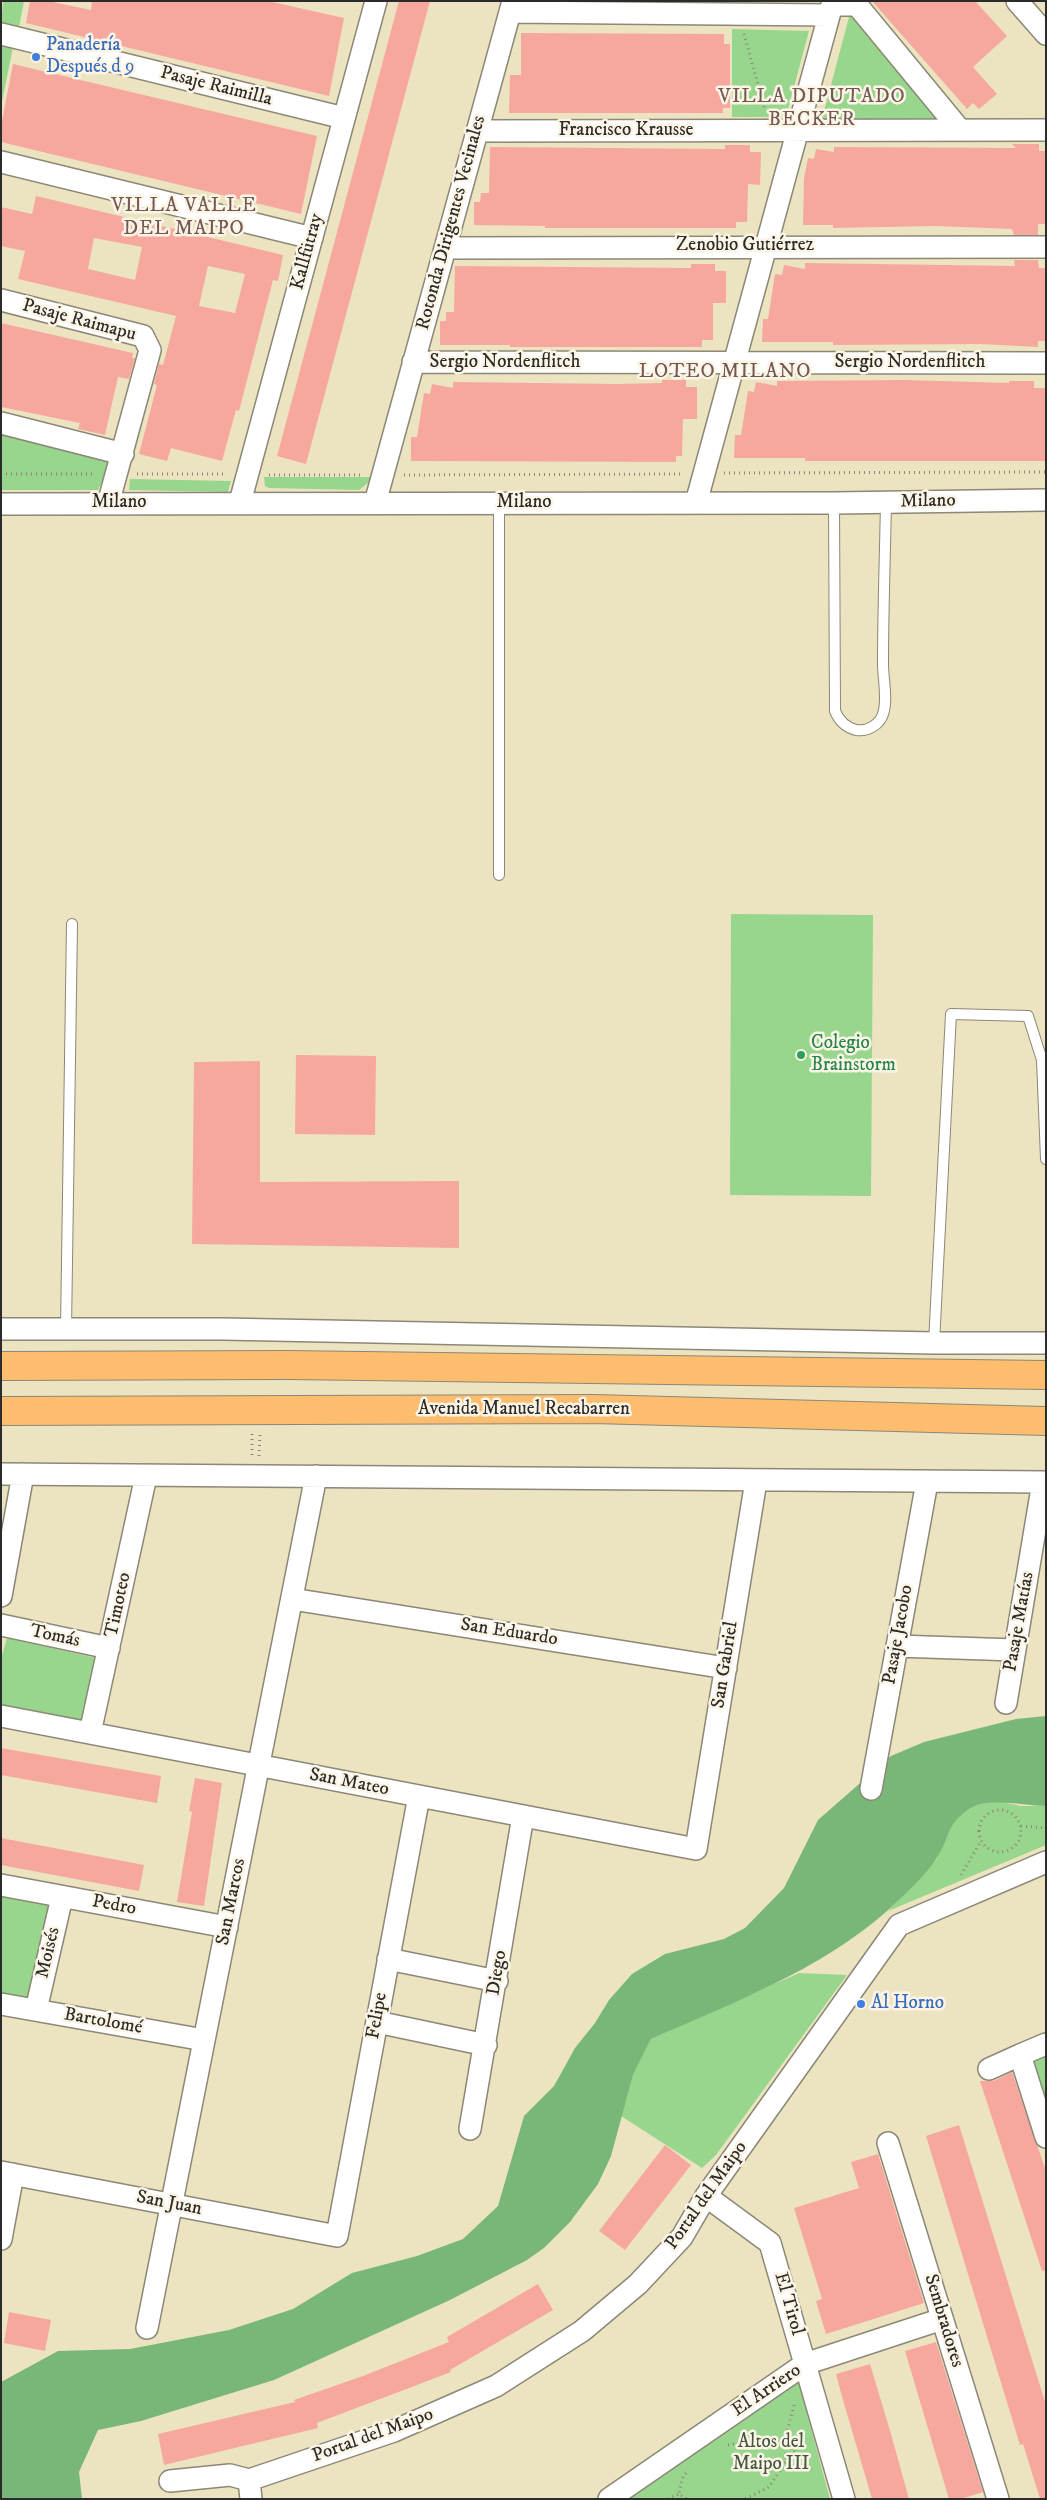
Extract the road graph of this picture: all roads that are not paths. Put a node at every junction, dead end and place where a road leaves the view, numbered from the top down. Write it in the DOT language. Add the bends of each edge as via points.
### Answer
graph roads {
  1 [pos="376,1"];
  2 [pos="1017,1"];
  3 [pos="512,7"];
  4 [pos="831,7"];
  5 [pos="1,34"];
  6 [pos="1046,34"];
  7 [pos="344,118"];
  8 [pos="798,130"];
  9 [pos="960,130"];
  10 [pos="1046,130"];
  11 [pos="477,131"];
  12 [pos="1,162"];
  13 [pos="312,238"];
  14 [pos="766,246"];
  15 [pos="1046,247"];
  16 [pos="445,248"];
  17 [pos="1,300"];
  18 [pos="413,362"];
  19 [pos="735,363"];
  20 [pos="1046,363"];
  21 [pos="1,423"];
  22 [pos="123,454"];
  23 [pos="1046,500"];
  24 [pos="240,502"];
  25 [pos="375,502"];
  26 [pos="886,502"];
  27 [pos="499,503"];
  28 [pos="696,503"];
  29 [pos="834,503"];
  30 [pos="1,504"];
  31 [pos="108,504"];
  32 [pos="499,875"];
  33 [pos="72,924"];
  34 [pos="1046,1159"];
  35 [pos="1,1329"];
  36 [pos="66,1329"];
  37 [pos="1046,1343"];
  38 [pos="934,1344"];
  39 [pos="1,1366"];
  40 [pos="1046,1375"];
  41 [pos="1,1411"];
  42 [pos="1041,1422"];
  43 [pos="1,1474"];
  44 [pos="23,1474"];
  45 [pos="146,1476"];
  46 [pos="316,1476"];
  47 [pos="756,1481"];
  48 [pos="927,1482"];
  49 [pos="1045,1482"];
  50 [pos="1,1596"];
  51 [pos="292,1599"];
  52 [pos="1,1625"];
  53 [pos="897,1646"];
  54 [pos="110,1648"];
  55 [pos="1015,1650"];
  56 [pos="726,1668"];
  57 [pos="1006,1703"];
  58 [pos="1,1716"];
  59 [pos="90,1733"];
  60 [pos="258,1766"];
  61 [pos="871,1789"];
  62 [pos="418,1796"];
  63 [pos="523,1816"];
  64 [pos="696,1849"];
  65 [pos="1046,1862"];
  66 [pos="1,1885"];
  67 [pos="62,1897"];
  68 [pos="227,1927"];
  69 [pos="388,1959"];
  70 [pos="497,1981"];
  71 [pos="1,2004"];
  72 [pos="36,2010"];
  73 [pos="377,2022"];
  74 [pos="204,2040"];
  75 [pos="1046,2044"];
  76 [pos="486,2045"];
  77 [pos="1020,2055"];
  78 [pos="989,2069"];
  79 [pos="470,2129"];
  80 [pos="1046,2137"];
  81 [pos="888,2142"];
  82 [pos="7,2173"];
  83 [pos="706,2196"];
  84 [pos="171,2204"];
  85 [pos="337,2236"];
  86 [pos="1,2240"];
  87 [pos="942,2319"];
  88 [pos="146,2328"];
  89 [pos="805,2364"];
  90 [pos="170,2481"];
  91 [pos="250,2489"];
  92 [pos="609,2499"];
  93 [pos="844,2499"];
  94 [pos="998,2499"];
  1 -- 7 [label="street, Kallfütray"];
  2 -- 6 [label="street"];
  3 -- 4 [label="street" via="742,14"];
  3 -- 11 [label="street, Rotonda Dirigentes Vecinales"];
  4 -- 8 [label="street"];
  4 -- 9 [label="street" via="857,5"];
  5 -- 7 [label="street, Pasaje Raimilla"];
  7 -- 13 [label="street, Kallfütray"];
  8 -- 9 [label="street, Francisco Krausse"];
  8 -- 11 [label="street, Francisco Krausse"];
  8 -- 14 [label="street"];
  9 -- 10 [label="street, Francisco Krausse"];
  11 -- 16 [label="street, Rotonda Dirigentes Vecinales"];
  12 -- 13 [label="street"];
  13 -- 24 [label="street, Kallfütray"];
  14 -- 15 [label="street, Zenobio Gutiérrez"];
  14 -- 16 [label="street, Zenobio Gutiérrez"];
  14 -- 19 [label="street"];
  16 -- 18 [label="street, Rotonda Dirigentes Vecinales"];
  17 -- 22 [label="street, Pasaje Raimapu" via="143,336 150,350"];
  18 -- 19 [label="street, Sergio Nordenflitch"];
  18 -- 25 [label="street, Rotonda Dirigentes Vecinales"];
  19 -- 20 [label="street, Sergio Nordenflitch"];
  19 -- 28 [label="street"];
  21 -- 22 [label="street"];
  22 -- 31 [label="street"];
  23 -- 26 [label="street, Milano"];
  24 -- 25 [label="street, Milano"];
  24 -- 31 [label="street, Milano"];
  25 -- 27 [label="street, Milano"];
  26 -- 29 [label="street, Milano"];
  26 -- 29 [label="lane" via="884,712 873,727 861,731 848,728 835,711"];
  27 -- 28 [label="street, Milano"];
  27 -- 32 [label="lane"];
  28 -- 29 [label="street, Milano"];
  30 -- 31 [label="street, Milano"];
  33 -- 36 [label="lane"];
  34 -- 38 [label="lane" via="1042,1060 1028,1016 951,1014"];
  35 -- 36 [label="street"];
  36 -- 38 [label="street" via="223,1329"];
  37 -- 38 [label="street"];
  39 -- 40 [label="main road" via="286,1365"];
  41 -- 42 [label="main road, Avenida Manuel Recabarren" via="593,1409"];
  43 -- 44 [label="street"];
  44 -- 45 [label="street"];
  44 -- 50 [label="street"];
  45 -- 46 [label="street"];
  45 -- 54 [label="street, Timoteo"];
  46 -- 47 [label="street"];
  46 -- 51 [label="street, San Marcos"];
  47 -- 48 [label="street"];
  47 -- 56 [label="street, San Gabriel"];
  48 -- 49 [label="street"];
  48 -- 53 [label="street, Pasaje Jacobo"];
  49 -- 55 [label="street, Pasaje Matías"];
  51 -- 56 [label="street, San Eduardo"];
  51 -- 60 [label="street, San Marcos"];
  52 -- 54 [label="street, Tomás"];
  53 -- 55 [label="street"];
  53 -- 61 [label="street, Pasaje Jacobo"];
  54 -- 59 [label="street, Timoteo"];
  55 -- 57 [label="street, Pasaje Matías"];
  56 -- 64 [label="street, San Gabriel"];
  58 -- 59 [label="street, San Mateo"];
  59 -- 60 [label="street, San Mateo"];
  60 -- 62 [label="street, San Mateo"];
  60 -- 68 [label="street, San Marcos"];
  62 -- 63 [label="street, San Mateo"];
  62 -- 69 [label="street, Felipe"];
  63 -- 64 [label="street, San Mateo"];
  63 -- 70 [label="street, Diego"];
  65 -- 83 [label="street, Portal del Maipo" via="899,1925"];
  66 -- 67 [label="street, Pedro"];
  67 -- 68 [label="street, Pedro"];
  67 -- 72 [label="street, Moisés"];
  68 -- 74 [label="street, San Marcos"];
  69 -- 70 [label="street"];
  69 -- 73 [label="street, Felipe"];
  70 -- 76 [label="street, Diego"];
  71 -- 72 [label="street, Bartolomé"];
  72 -- 74 [label="street, Bartolomé"];
  73 -- 76 [label="street"];
  73 -- 85 [label="street, Felipe"];
  74 -- 84 [label="street, San Marcos"];
  75 -- 77 [label="street"];
  76 -- 79 [label="street, Diego"];
  77 -- 78 [label="street"];
  77 -- 80 [label="street"];
  81 -- 87 [label="street, Sembradores"];
  82 -- 84 [label="street, San Juan"];
  82 -- 86 [label="street"];
  83 -- 89 [label="street, El Tirol" via="770,2243"];
  83 -- 91 [label="street, Portal del Maipo" via="682,2237 638,2284 582,2331 496,2386"];
  84 -- 85 [label="street, San Juan"];
  84 -- 88 [label="street, San Marcos"];
  87 -- 89 [label="street, El Arriero"];
  87 -- 94 [label="street, Sembradores"];
  89 -- 92 [label="street, El Arriero"];
  89 -- 93 [label="street, El Tirol"];
  90 -- 91 [label="street, Portal del Maipo" via="230,2475"];
}
